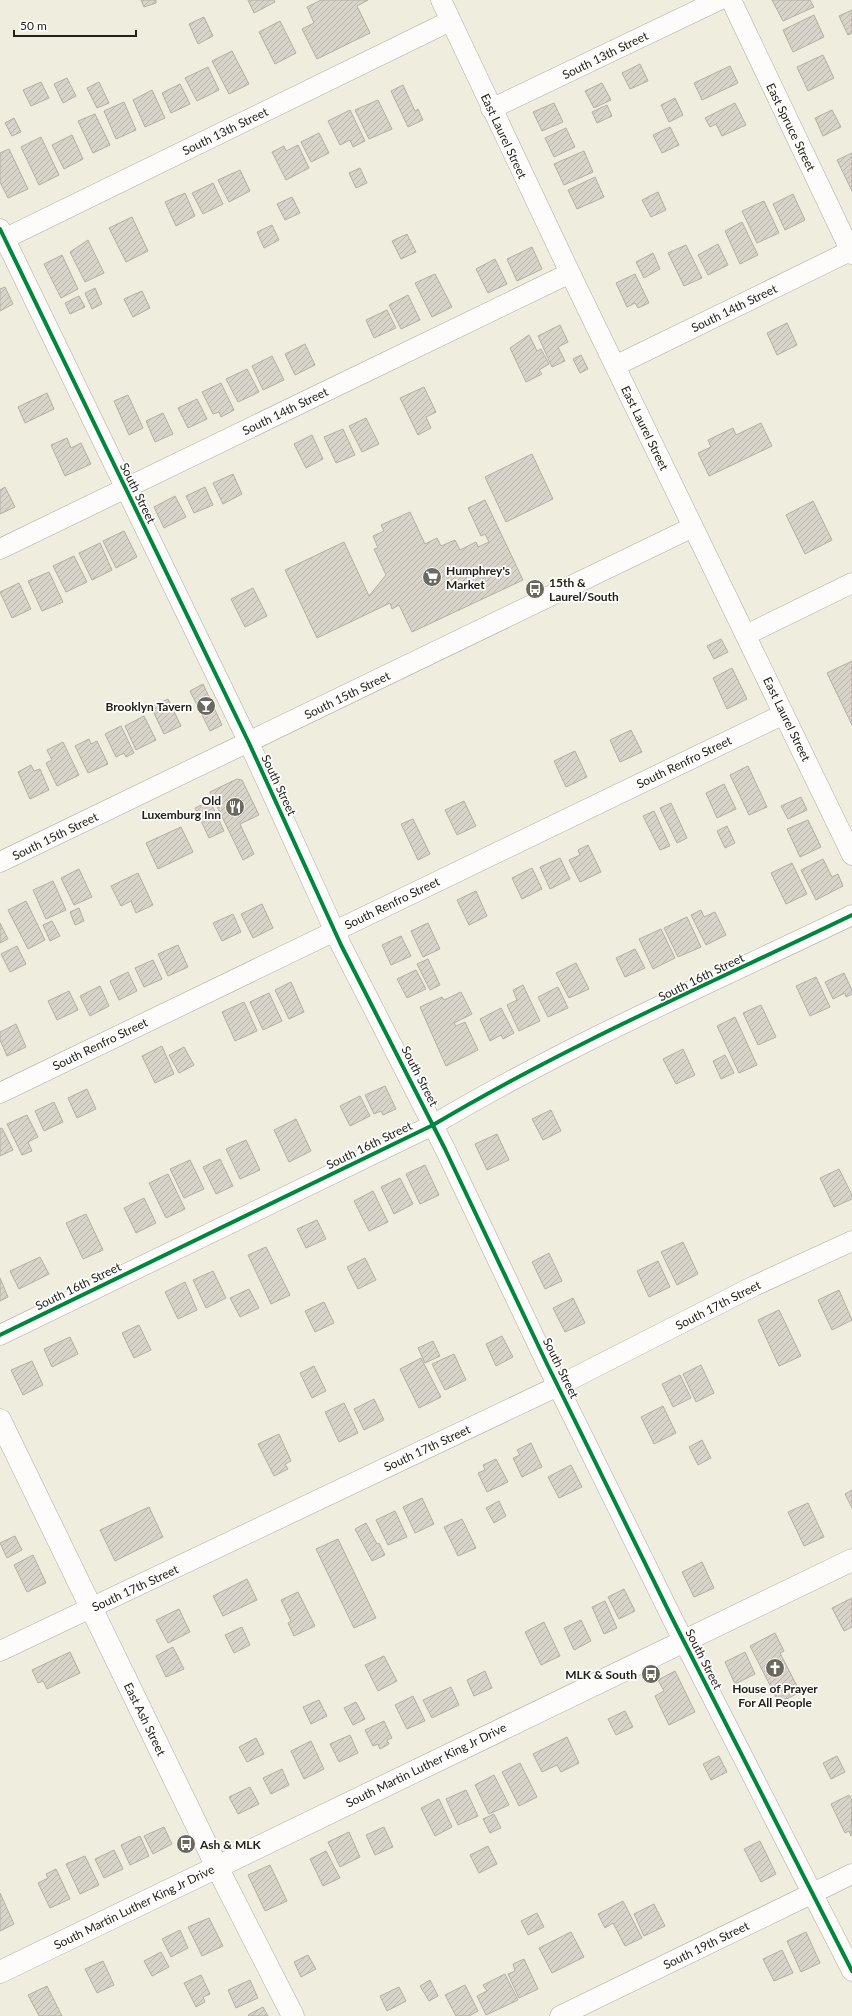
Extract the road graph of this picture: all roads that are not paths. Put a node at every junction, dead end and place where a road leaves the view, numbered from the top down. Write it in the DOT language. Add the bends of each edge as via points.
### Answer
graph roads {
  1 [pos="440,0"];
  2 [pos="719,0"];
  3 [pos="731,0"];
  4 [pos="450,21"];
  5 [pos="491,109"];
  6 [pos="2,237"];
  7 [pos="852,251"];
  8 [pos="570,273"];
  9 [pos="615,366"];
  10 [pos="124,489"];
  11 [pos="693,527"];
  12 [pos="0,549"];
  13 [pos="852,583"];
  14 [pos="746,635"];
  15 [pos="784,714"];
  16 [pos="249,743"];
  17 [pos="852,855"];
  18 [pos="0,862"];
  19 [pos="852,915"];
  20 [pos="335,931"];
  21 [pos="0,1092"];
  22 [pos="433,1125"];
  23 [pos="852,1241"];
  24 [pos="0,1335"];
  25 [pos="558,1386"];
  26 [pos="0,1420"];
  27 [pos="852,1560"];
  28 [pos="91,1608"];
  29 [pos="684,1641"];
  30 [pos="0,1651"];
  31 [pos="217,1867"];
  32 [pos="852,1874"];
  33 [pos="812,1894"];
  34 [pos="852,1971"];
  35 [pos="0,1972"];
  36 [pos="293,2016"];
  37 [pos="560,2016"];
  1 -- 4 [label="street, East Laurel Street"];
  2 -- 5 [label="street, South 13th Street"];
  3 -- 7 [label="street, East Spruce Street"];
  4 -- 5 [label="street, East Laurel Street"];
  4 -- 6 [label="street, South 13th Street"];
  5 -- 8 [label="street, East Laurel Street"];
  6 -- 10 [label="street, South Street"];
  7 -- 9 [label="street, South 14th Street"];
  8 -- 9 [label="street, East Laurel Street"];
  8 -- 10 [label="street, South 14th Street"];
  9 -- 11 [label="street, East Laurel Street"];
  10 -- 12 [label="street, South 14th Street"];
  10 -- 16 [label="street, South Street"];
  11 -- 14 [label="street, East Laurel Street"];
  11 -- 16 [label="street, South 15th Street"];
  13 -- 14 [label="street"];
  14 -- 15 [label="street, East Laurel Street"];
  15 -- 17 [label="street, East Laurel Street"];
  15 -- 20 [label="street, South Renfro Street"];
  16 -- 18 [label="street, South 15th Street"];
  16 -- 20 [label="street, South Street"];
  19 -- 22 [label="street, South 16th Street" via="538,1066"];
  20 -- 21 [label="street, South Renfro Street"];
  20 -- 22 [label="street, South Street"];
  22 -- 24 [label="street, South 16th Street"];
  22 -- 25 [label="street, South Street"];
  23 -- 25 [label="street, South 17th Street" via="754,1286"];
  25 -- 28 [label="street, South 17th Street"];
  25 -- 29 [label="street, South Street"];
  26 -- 28 [label="street, East Ash Street"];
  27 -- 29 [label="street, South Martin Luther King Jr Drive"];
  28 -- 30 [label="street, South 17th Street"];
  28 -- 31 [label="street, East Ash Street"];
  29 -- 31 [label="street, South Martin Luther King Jr Drive"];
  29 -- 33 [label="street, South Street"];
  31 -- 35 [label="street, South Martin Luther King Jr Drive"];
  31 -- 36 [label="street, East Ash Street"];
  32 -- 33 [label="street, South 19th Street"];
  33 -- 34 [label="street, South Street"];
  33 -- 37 [label="street, South 19th Street"];
}
